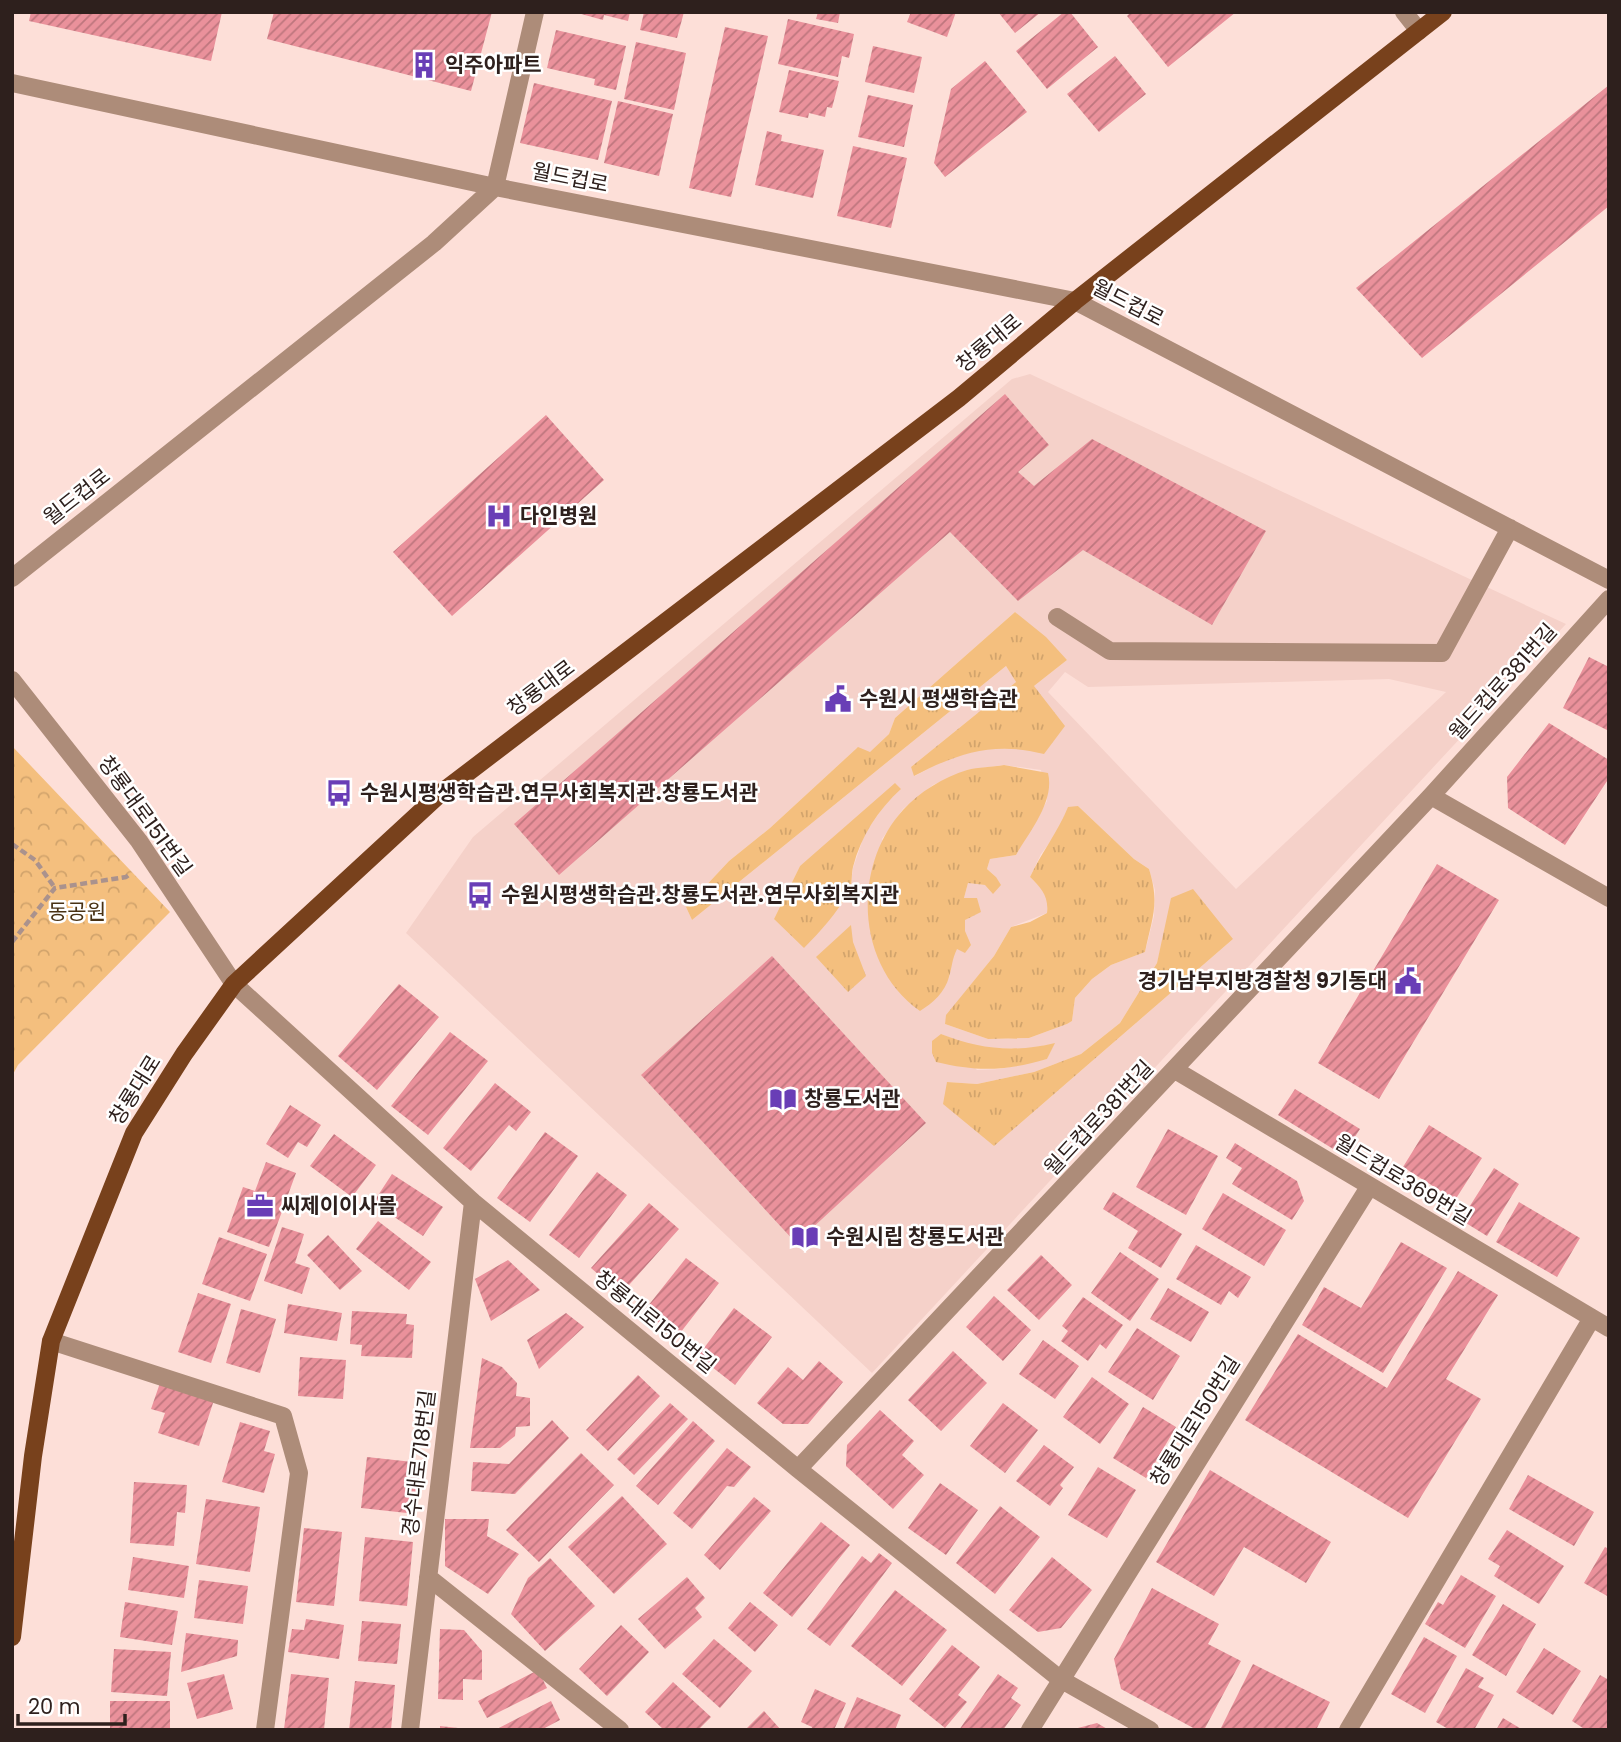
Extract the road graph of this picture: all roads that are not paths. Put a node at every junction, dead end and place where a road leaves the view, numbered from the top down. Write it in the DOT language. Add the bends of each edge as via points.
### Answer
graph roads {
  1 [pos="535,12"];
  2 [pos="1404,12"];
  3 [pos="1443,12"];
  4 [pos="1419,32"];
  5 [pos="12,83"];
  6 [pos="495,187"];
  7 [pos="1075,301"];
  8 [pos="1510,527"];
  9 [pos="12,578"];
  10 [pos="1609,580"];
  11 [pos="1609,599"];
  12 [pos="1057,617"];
  13 [pos="12,681"];
  14 [pos="1431,796"];
  15 [pos="1609,898"];
  16 [pos="234,984"];
  17 [pos="1175,1070"];
  18 [pos="1369,1187"];
  19 [pos="473,1202"];
  20 [pos="1592,1318"];
  21 [pos="1609,1328"];
  22 [pos="51,1341"];
  23 [pos="798,1469"];
  24 [pos="428,1577"];
  25 [pos="12,1637"];
  26 [pos="1060,1679"];
  27 [pos="265,1730"];
  28 [pos="410,1730"];
  29 [pos="620,1730"];
  30 [pos="1030,1730"];
  31 [pos="1150,1730"];
  32 [pos="1349,1730"];
  1 -- 6 [label="street"];
  2 -- 4 [label="street"];
  3 -- 4 [label="main road, 창룡대로"];
  4 -- 7 [label="main road, 창룡대로"];
  5 -- 6 [label="street, 월드컵로"];
  6 -- 7 [label="street, 월드컵로"];
  6 -- 9 [label="street, 월드컵로" via="434,243"];
  7 -- 8 [label="street, 월드컵로"];
  7 -- 16 [label="main road, 창룡대로" via="959,398 441,793"];
  8 -- 10 [label="street, 월드컵로"];
  8 -- 12 [label="street" via="1442,653 1110,651"];
  11 -- 14 [label="street, 월드컵로381번길"];
  13 -- 16 [label="street, 창룡대로151번길" via="139,841"];
  14 -- 15 [label="street"];
  14 -- 17 [label="street, 월드컵로381번길"];
  16 -- 19 [label="street, 창룡대로150번길"];
  16 -- 22 [label="main road, 창룡대로" via="134,1133"];
  17 -- 18 [label="street, 월드컵로369번길"];
  17 -- 23 [label="street, 월드컵로381번길"];
  18 -- 20 [label="street, 월드컵로369번길"];
  18 -- 26 [label="street, 창룡대로150번길"];
  19 -- 23 [label="street, 창룡대로150번길"];
  19 -- 24 [label="street, 경수대로718번길"];
  20 -- 21 [label="street, 월드컵로369번길"];
  20 -- 32 [label="street"];
  22 -- 25 [label="main road, 창룡대로"];
  22 -- 27 [label="street" via="283,1416 299,1473"];
  23 -- 26 [label="street, 창룡대로150번길"];
  24 -- 28 [label="street, 경수대로718번길"];
  24 -- 29 [label="street"];
  26 -- 30 [label="street"];
  26 -- 31 [label="street, 창룡대로150번길"];
}
